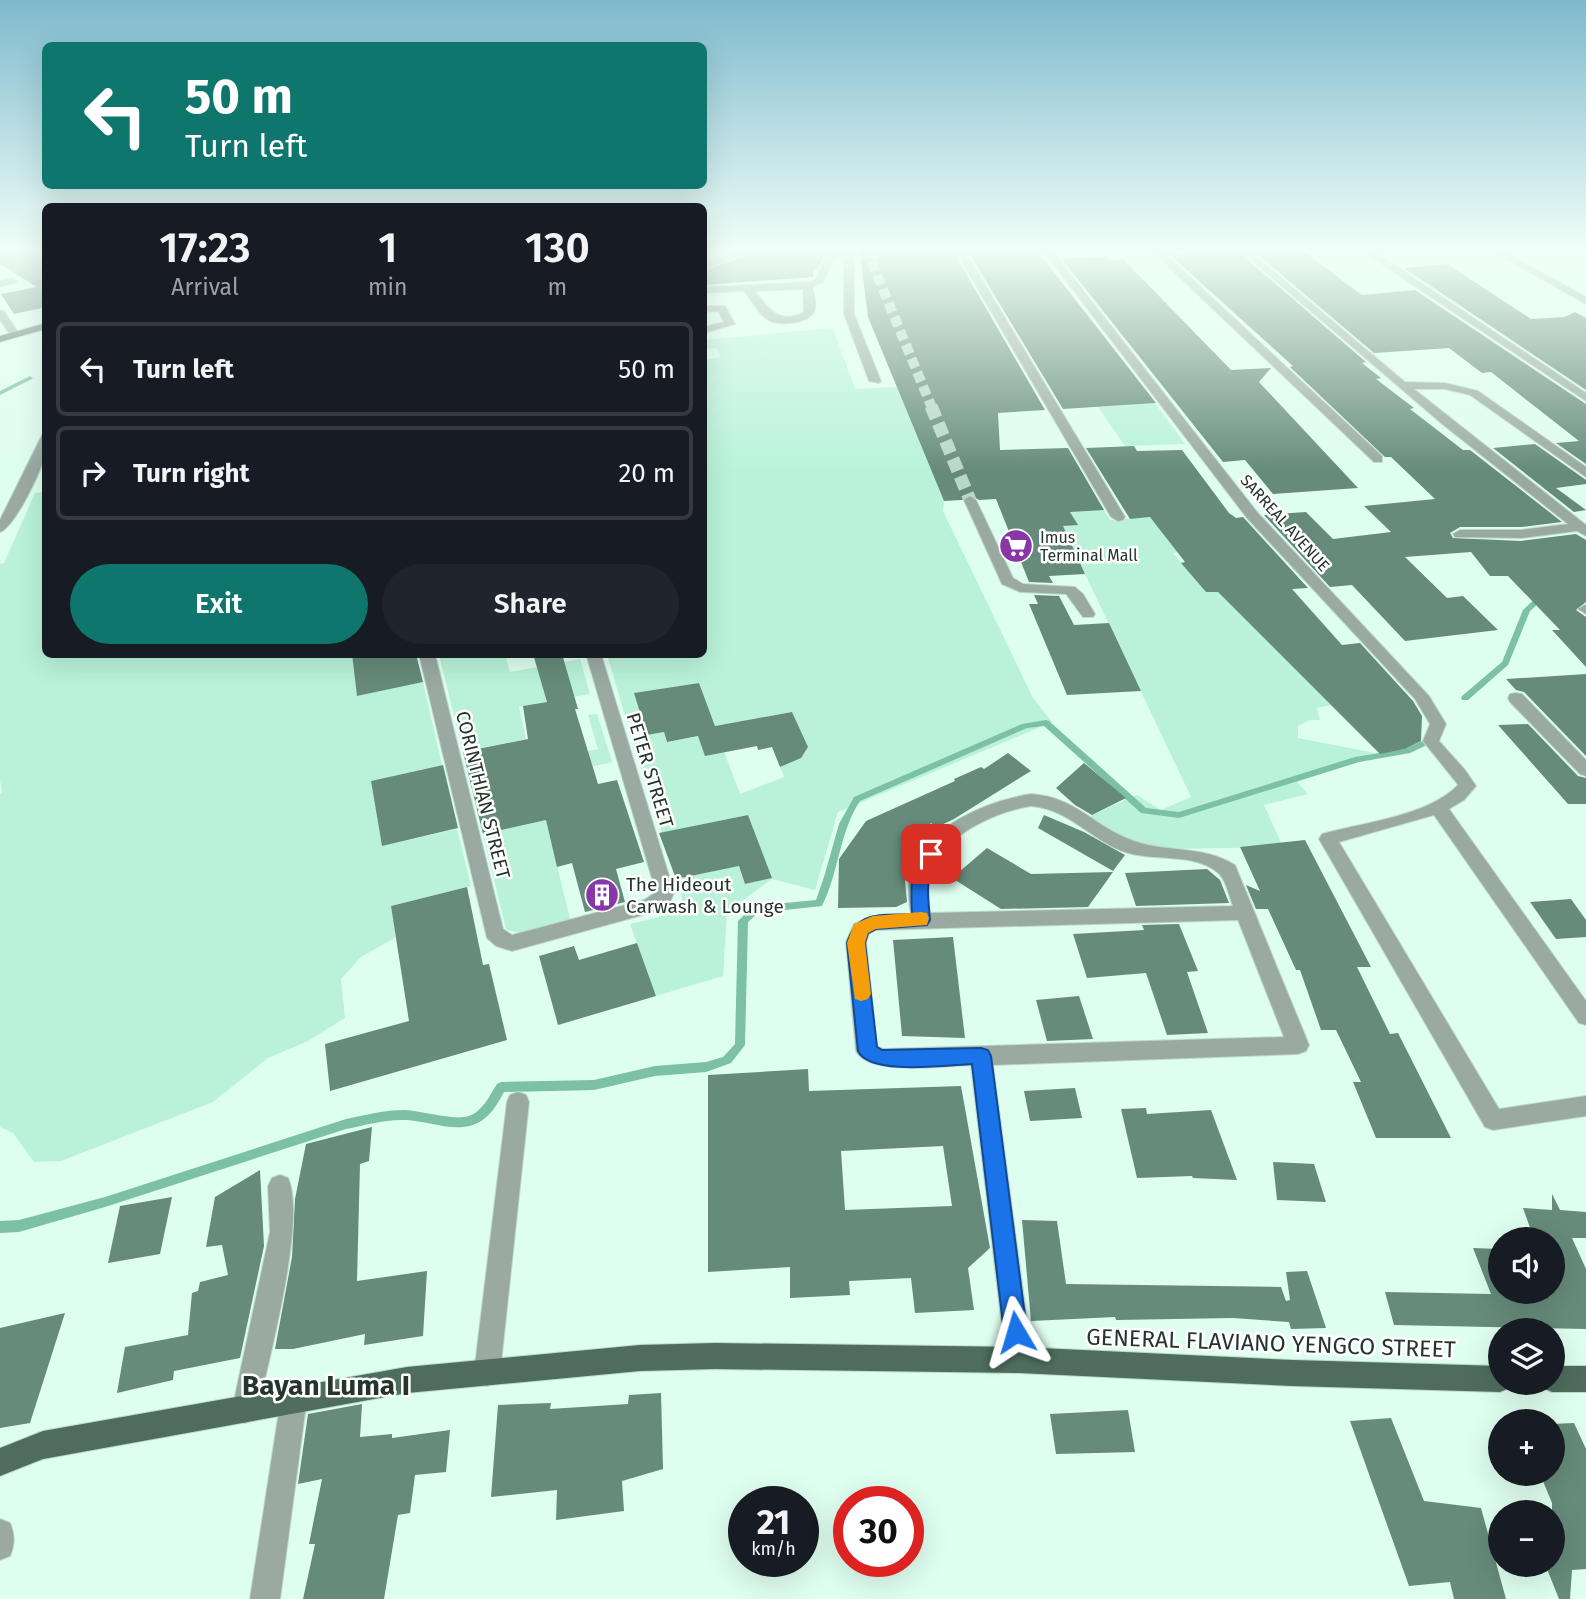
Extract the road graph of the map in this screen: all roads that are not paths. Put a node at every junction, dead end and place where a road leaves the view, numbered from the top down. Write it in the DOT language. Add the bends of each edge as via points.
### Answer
graph roads {
  1 [pos="7,323"];
  2 [pos="729,323"];
  3 [pos="852,323"];
  4 [pos="1002,323"];
  5 [pos="1103,323"];
  6 [pos="1233,323"];
  7 [pos="1331,323"];
  8 [pos="1474,323"];
  9 [pos="42,329"];
  10 [pos="707,329"];
  11 [pos="15,335"];
  12 [pos="0,339"];
  13 [pos="876,381"];
  14 [pos="1406,385"];
  15 [pos="1586,398"];
  16 [pos="42,447"];
  17 [pos="1378,459"];
  18 [pos="1586,473"];
  19 [pos="970,500"];
  20 [pos="1118,517"];
  21 [pos="1584,524"];
  22 [pos="0,527"];
  23 [pos="1460,534"];
  24 [pos="1088,614"];
  25 [pos="428,658"];
  26 [pos="594,658"];
  27 [pos="1516,698"];
  28 [pos="1586,770"];
  29 [pos="1438,808"];
  30 [pos="663,898"];
  31 [pos="1245,914"];
  32 [pos="921,920"];
  33 [pos="1586,1017"];
  34 [pos="981,1056"];
  35 [pos="518,1102"];
  36 [pos="1586,1106"];
  37 [pos="280,1186"];
  38 [pos="1019,1360"];
  39 [pos="487,1373"];
  40 [pos="1488,1379"];
  41 [pos="1565,1379"];
  42 [pos="1586,1379"];
  43 [pos="294,1398"];
  44 [pos="245,1410"];
  45 [pos="0,1462"];
  46 [pos="0,1532"];
  47 [pos="0,1546"];
  48 [pos="265,1599"];
  1 -- 11 [label="street"];
  2 -- 10 [label="street"];
  3 -- 13 [label="street"];
  4 -- 20 [label="street"];
  5 -- 29 [label="street, SARREAL AVENUE" via="1252,515 1421,696 1438,724 1432,741 1437,752 1462,775 1467,786"];
  6 -- 17 [label="street"];
  7 -- 14 [label="street"];
  8 -- 15 [label="street"];
  9 -- 11 [label="main road"];
  11 -- 12 [label="main road"];
  14 -- 18 [label="street" via="1446,386 1474,393"];
  14 -- 21 [label="street" via="1445,421"];
  16 -- 22 [label="street"];
  19 -- 24 [label="street" via="1007,581 1020,588 1070,590"];
  21 -- 23 [label="street" via="1521,534"];
  25 -- 30 [label="street, CORINTHIAN STREET" via="494,933 503,942 522,941 650,906"];
  26 -- 30 [label="street, PETER STREET" via="664,886"];
  27 -- 28 [label="street"];
  29 -- 33 [label="street"];
  29 -- 36 [label="street" via="1328,839 1493,1120"];
  31 -- 32 [label="street"];
  31 -- 32 [label="street" via="1228,870 1217,862 1125,845 1048,801 1037,800 980,816 941,840 922,868"];
  31 -- 34 [label="street" via="1298,1045"];
  32 -- 34 [label="street" via="873,923 861,929 856,943 867,1051 880,1058"];
  34 -- 38 [label="street"];
  35 -- 39 [label="street"];
  37 -- 44 [label="street" via="282,1233"];
  38 -- 39 [label="main road, GENERAL FLAVIANO YENGCO STREET" via="715,1356"];
  38 -- 40 [label="main road, GENERAL FLAVIANO YENGCO STREET"];
  39 -- 43 [label="main road, GENERAL FLAVIANO YENGCO STREET"];
  41 -- 42 [label="main road"];
  43 -- 44 [label="main road, GENERAL FLAVIANO YENGCO STREET"];
  43 -- 48 [label="street"];
  44 -- 45 [label="main road, GENERAL FLAVIANO YENGCO STREET" via="43,1445"];
  46 -- 47 [label="street"];
}
